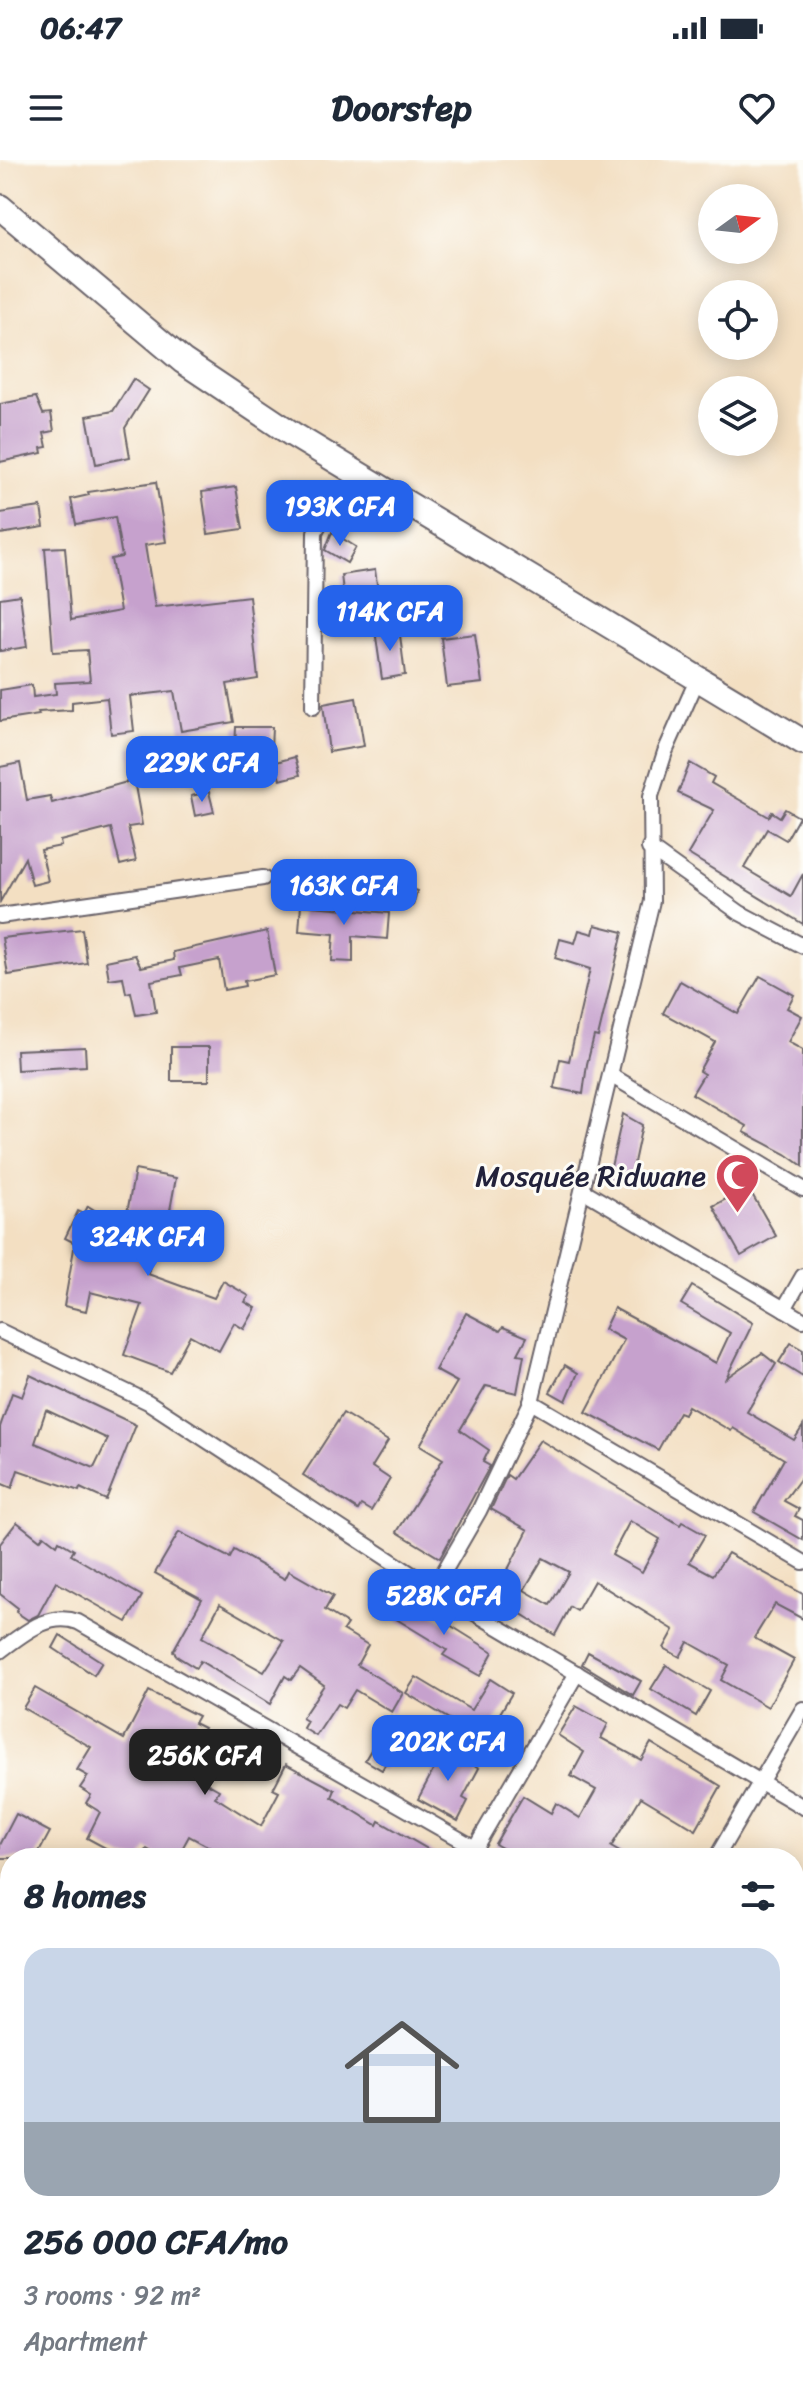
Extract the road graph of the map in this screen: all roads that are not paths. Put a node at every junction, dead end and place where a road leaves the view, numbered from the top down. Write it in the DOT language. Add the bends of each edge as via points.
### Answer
graph roads {
  1 [pos="0,207"];
  2 [pos="363,477"];
  3 [pos="697,680"];
  4 [pos="313,707"];
  5 [pos="803,742"];
  6 [pos="649,848"];
  7 [pos="263,878"];
  8 [pos="0,916"];
  9 [pos="803,946"];
  10 [pos="612,1076"];
  11 [pos="803,1189"];
  12 [pos="584,1191"];
  13 [pos="803,1276"];
  14 [pos="784,1309"];
  15 [pos="803,1320"];
  16 [pos="0,1331"];
  17 [pos="531,1402"];
  18 [pos="803,1562"];
  19 [pos="434,1589"];
  20 [pos="0,1651"];
  21 [pos="577,1673"];
  22 [pos="803,1709"];
  23 [pos="761,1782"];
  24 [pos="803,1807"];
  25 [pos="463,1848"];
  26 [pos="475,1848"];
  27 [pos="722,1848"];
  1 -- 2 [label="main road" via="183,361"];
  2 -- 3 [label="main road"];
  2 -- 4 [label="street" via="324,515 315,532"];
  3 -- 5 [label="main road"];
  3 -- 6 [label="street" via="651,796"];
  6 -- 9 [label="street" via="740,913"];
  6 -- 10 [label="street" via="652,901"];
  7 -- 8 [label="street"];
  10 -- 11 [label="street"];
  10 -- 12 [label="street"];
  12 -- 14 [label="street"];
  12 -- 17 [label="street"];
  13 -- 14 [label="street"];
  14 -- 15 [label="street"];
  16 -- 19 [label="street" via="148,1402"];
  17 -- 18 [label="street"];
  17 -- 19 [label="street" via="479,1511"];
  19 -- 21 [label="street"];
  20 -- 25 [label="street" via="52,1618 78,1622"];
  21 -- 23 [label="street"];
  21 -- 26 [label="street"];
  22 -- 23 [label="street"];
  23 -- 24 [label="street"];
  23 -- 27 [label="street"];
}
